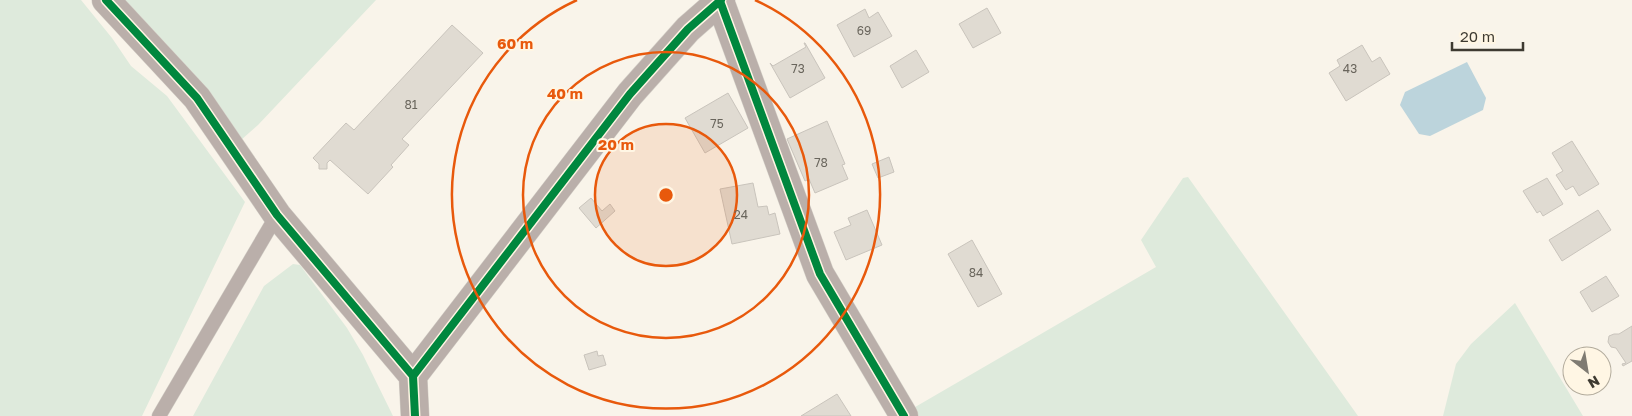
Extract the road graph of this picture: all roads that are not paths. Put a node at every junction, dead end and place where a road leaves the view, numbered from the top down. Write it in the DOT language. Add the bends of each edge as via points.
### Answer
graph roads {
  1 [pos="106,0"];
  2 [pos="721,0"];
  3 [pos="277,215"];
  4 [pos="413,376"];
  5 [pos="159,416"];
  6 [pos="416,416"];
  7 [pos="904,416"];
  1 -- 3 [label="street" via="197,98"];
  2 -- 4 [label="street" via="688,29 630,94"];
  2 -- 7 [label="street" via="820,274"];
  3 -- 4 [label="street"];
  3 -- 5 [label="lane"];
  4 -- 6 [label="street"];
}
